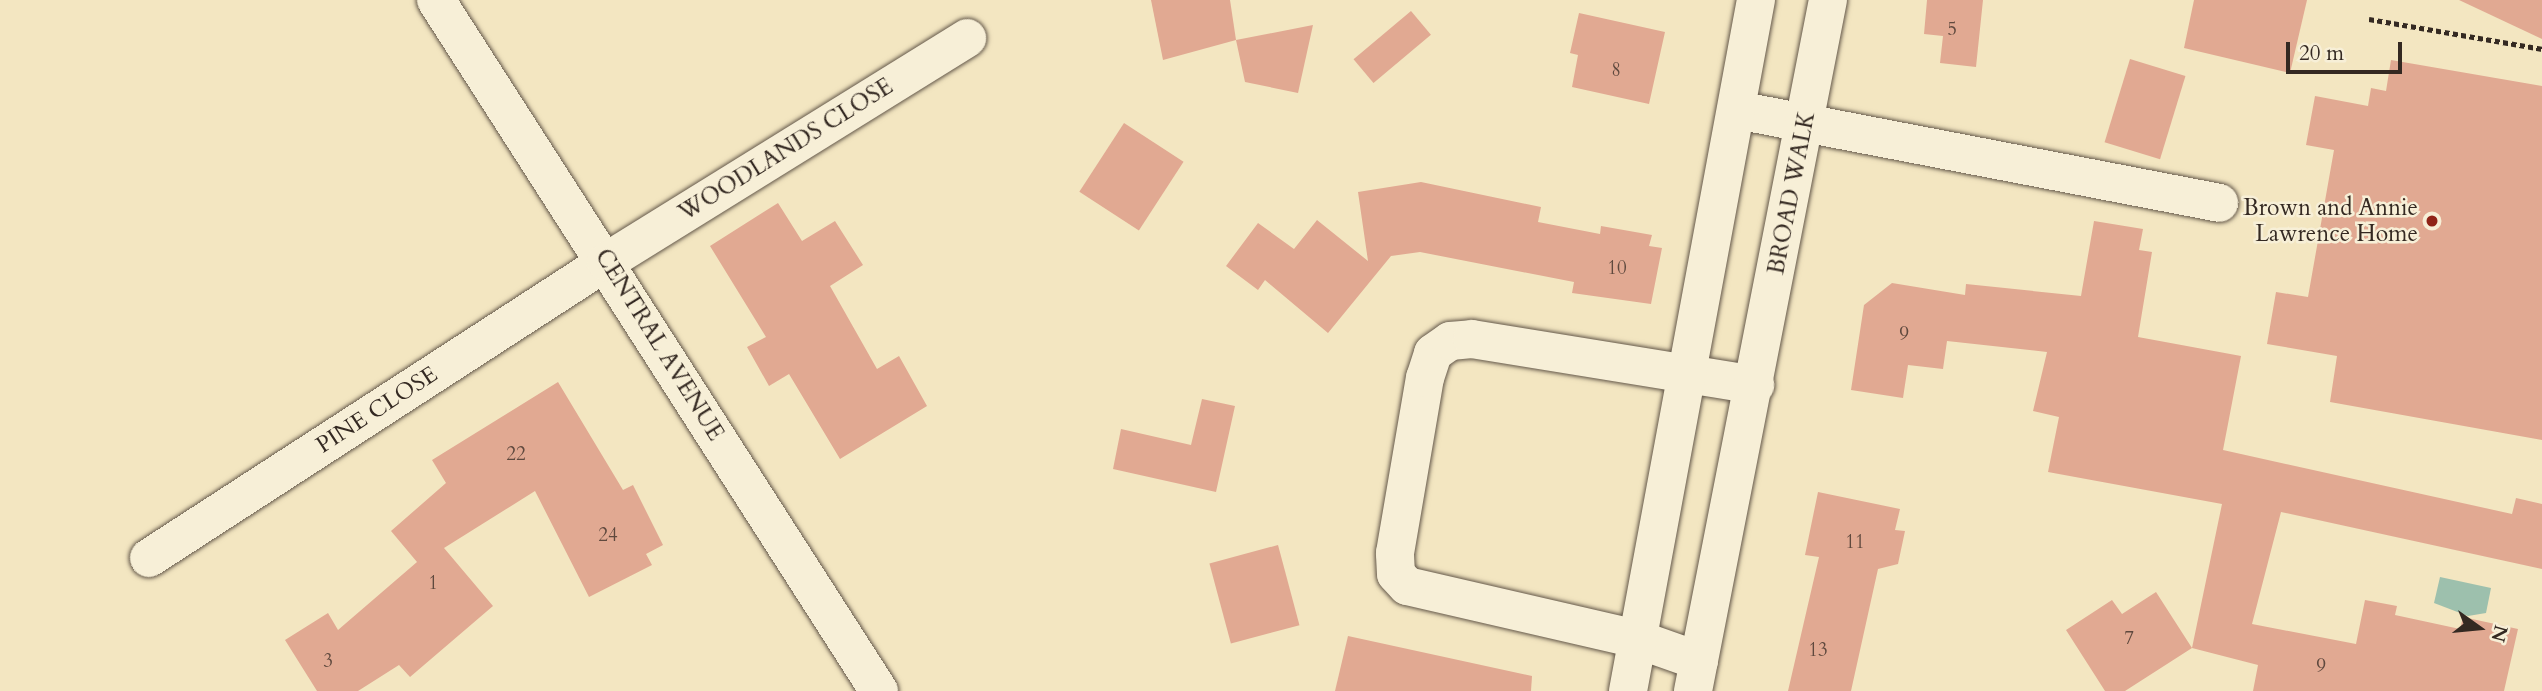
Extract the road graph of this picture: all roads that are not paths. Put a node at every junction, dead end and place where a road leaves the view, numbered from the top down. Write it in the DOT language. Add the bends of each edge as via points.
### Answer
graph roads {
  1 [pos="436,0"];
  2 [pos="1756,0"];
  3 [pos="1828,0"];
  4 [pos="967,38"];
  5 [pos="1737,110"];
  6 [pos="1806,122"];
  7 [pos="2219,203"];
  8 [pos="606,262"];
  9 [pos="1690,371"];
  10 [pos="1755,385"];
  11 [pos="149,558"];
  12 [pos="1637,639"];
  13 [pos="1696,676"];
  14 [pos="879,691"];
  15 [pos="1628,691"];
  1 -- 8 [label="street, CENTRAL AVENUE"];
  2 -- 5 [label="street"];
  3 -- 6 [label="street, BROAD WALK"];
  4 -- 8 [label="street, WOODLANDS CLOSE"];
  5 -- 6 [label="street"];
  5 -- 9 [label="street"];
  6 -- 7 [label="street"];
  6 -- 10 [label="street, BROAD WALK"];
  8 -- 11 [label="street, PINE CLOSE"];
  8 -- 14 [label="street, CENTRAL AVENUE"];
  9 -- 10 [label="street"];
  9 -- 12 [label="street"];
  9 -- 12 [label="street, BROAD WALK" via="1472,339 1450,341 1433,353 1424,377 1396,574 1407,586 1423,592"];
  10 -- 13 [label="street, BROAD WALK"];
  12 -- 13 [label="street, BROAD WALK"];
  12 -- 15 [label="street"];
}
